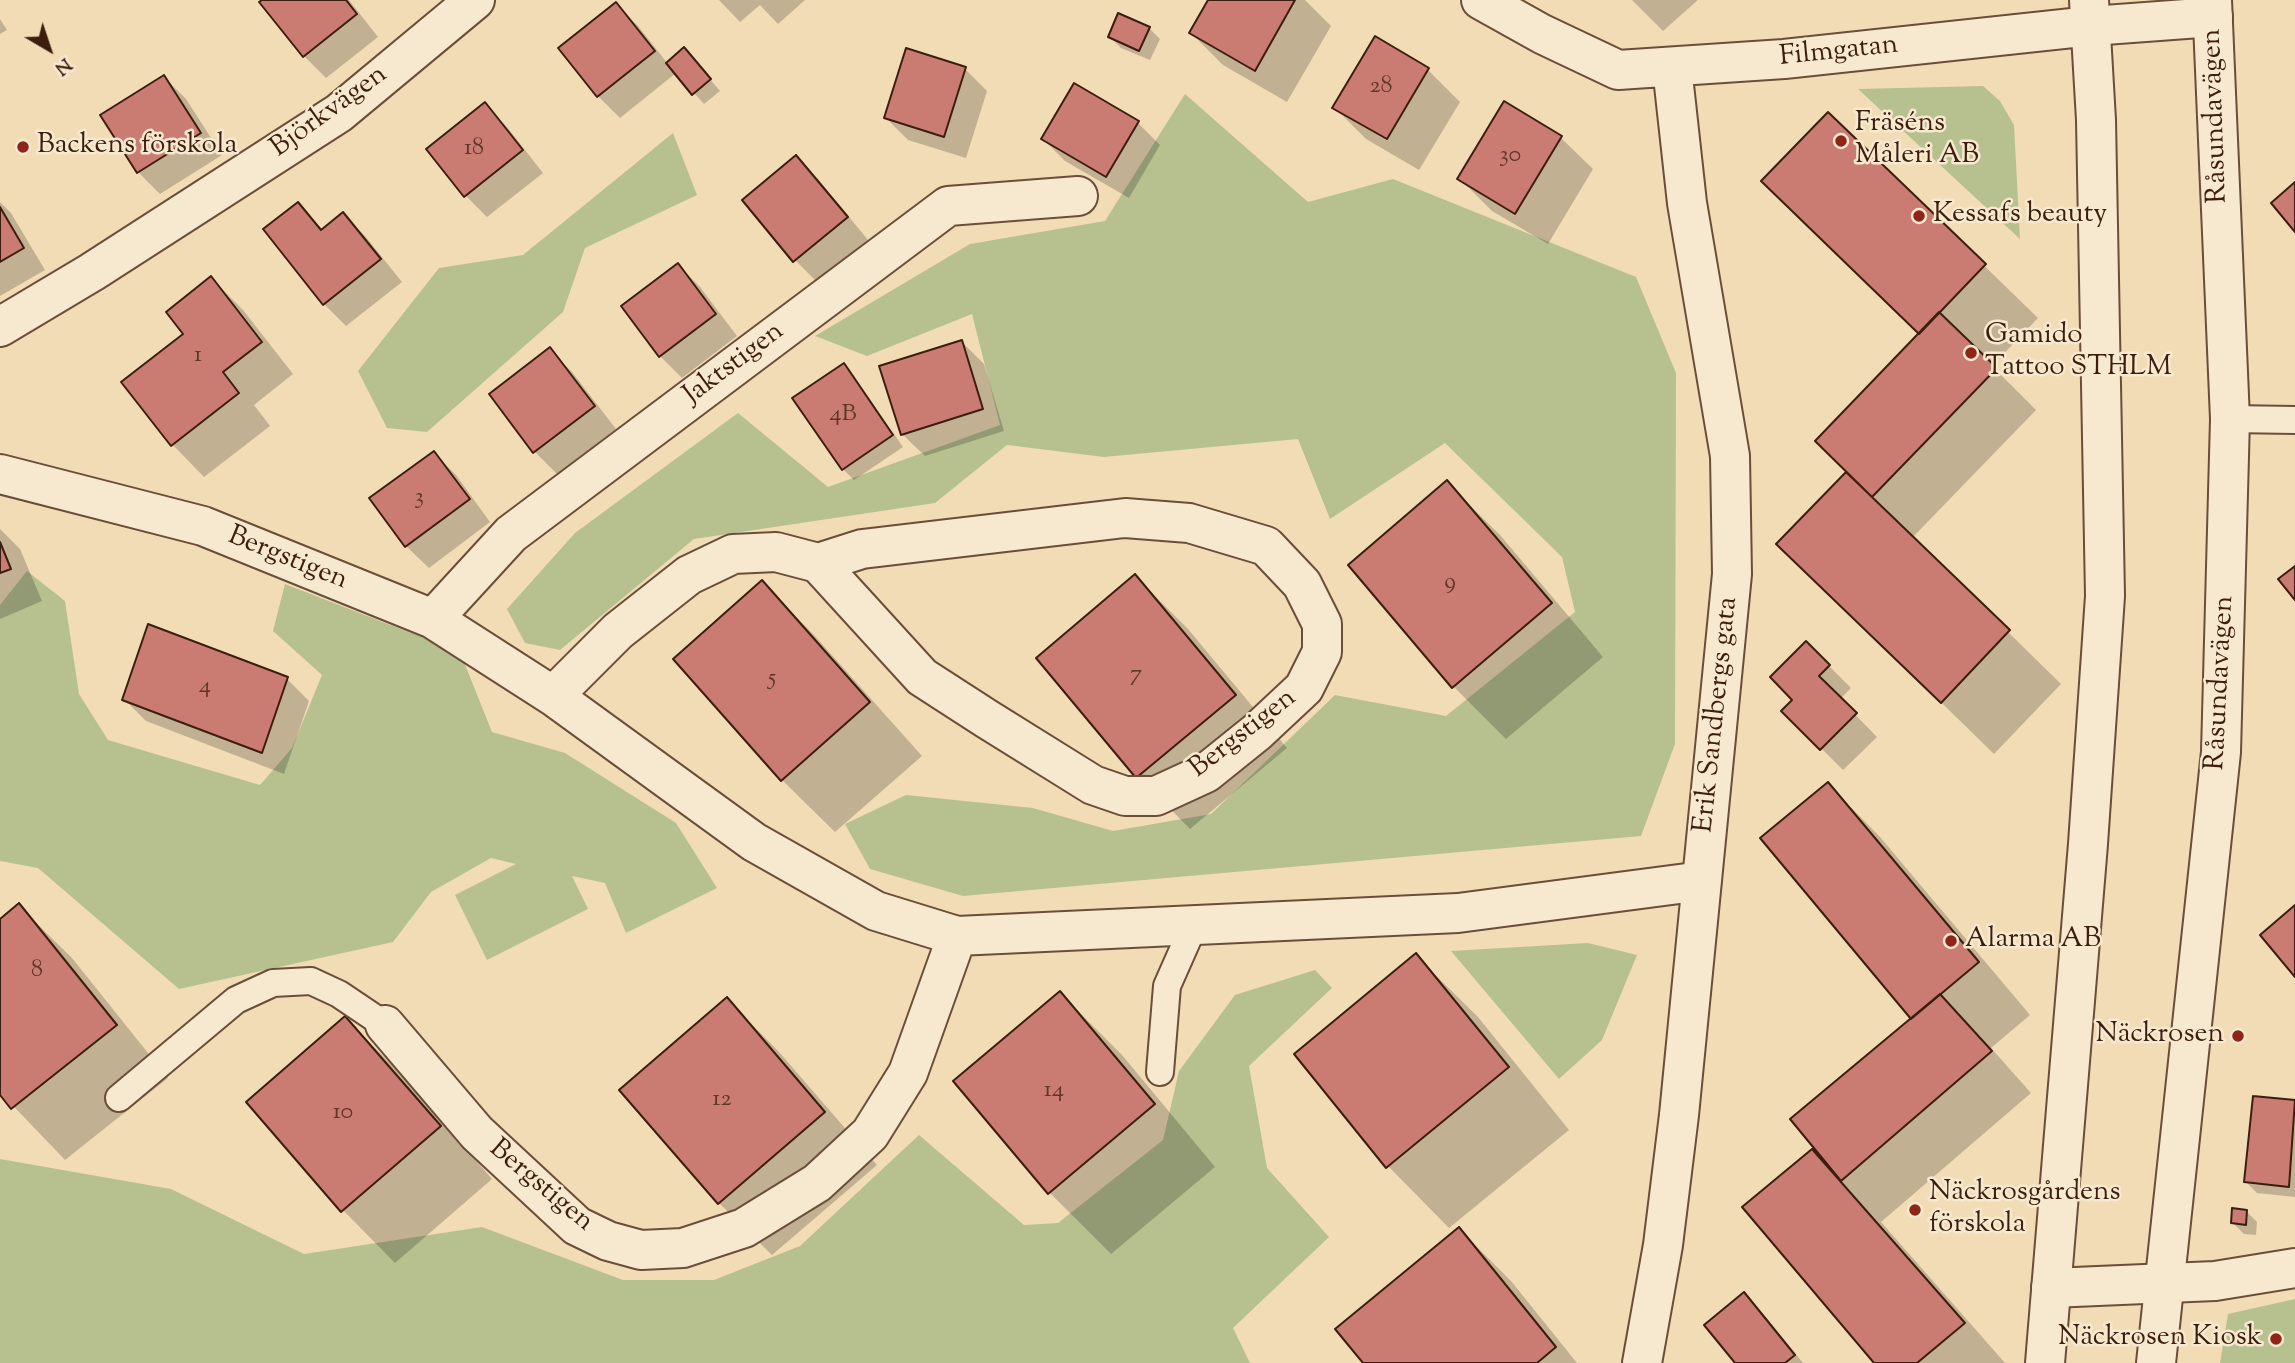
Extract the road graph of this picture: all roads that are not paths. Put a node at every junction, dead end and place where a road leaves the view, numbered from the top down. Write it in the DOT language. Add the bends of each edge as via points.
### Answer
graph roads {
  1 [pos="475,0"];
  2 [pos="1482,0"];
  3 [pos="2212,9"];
  4 [pos="2090,13"];
  5 [pos="1672,67"];
  6 [pos="1078,196"];
  7 [pos="0,327"];
  8 [pos="2230,419"];
  9 [pos="2295,420"];
  10 [pos="0,474"];
  11 [pos="818,563"];
  12 [pos="432,619"];
  13 [pos="553,696"];
  14 [pos="1702,881"];
  15 [pos="1194,925"];
  16 [pos="957,936"];
  17 [pos="385,1025"];
  18 [pos="1160,1072"];
  19 [pos="119,1098"];
  20 [pos="2295,1268"];
  21 [pos="2163,1284"];
  22 [pos="2051,1288"];
  23 [pos="1642,1363"];
  24 [pos="2045,1363"];
  25 [pos="2156,1363"];
  1 -- 7 [label="street, Björkvägen" via="339,113"];
  2 -- 5 [label="street, Filmgatan" via="1618,70"];
  3 -- 4 [label="street, Filmgatan"];
  3 -- 8 [label="street, Råsundavägen"];
  4 -- 5 [label="street, Filmgatan" via="1784,59"];
  4 -- 22 [label="street" via="2105,596"];
  5 -- 14 [label="street, Erik Sandbergs gata" via="1687,203 1730,456 1732,574"];
  6 -- 12 [label="street, Jaktstigen" via="948,206 511,534"];
  8 -- 9 [label="lane"];
  8 -- 21 [label="street, Råsundavägen" via="2221,752"];
  10 -- 12 [label="street, Bergstigen" via="203,526"];
  11 -- 11 [label="street, Bergstigen" via="922,677 1093,785 1125,796 1156,796 1206,773 1304,688 1322,652 1322,624 1302,584 1266,546 1189,523 1125,519 862,548"];
  11 -- 13 [label="street" via="776,552 733,554 689,575 618,631"];
  12 -- 13 [label="street, Bergstigen"];
  13 -- 16 [label="street, Bergstigen" via="754,842 876,911"];
  14 -- 15 [label="street, Bergstigen" via="1458,913"];
  14 -- 23 [label="street, Erik Sandbergs gata" via="1663,1245"];
  15 -- 16 [label="street, Bergstigen"];
  15 -- 18 [label="lane" via="1167,986"];
  16 -- 17 [label="street, Bergstigen" via="908,1073 870,1134 817,1183 744,1228 682,1248 641,1250 577,1226 477,1133"];
  17 -- 19 [label="lane" via="311,981 273,983 236,1000"];
  20 -- 21 [label="street"];
  21 -- 22 [label="street"];
  21 -- 25 [label="street, Råsundavägen"];
  22 -- 24 [label="street"];
}
